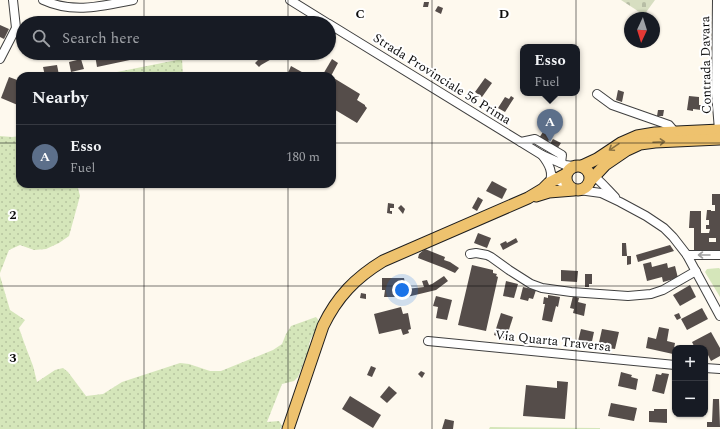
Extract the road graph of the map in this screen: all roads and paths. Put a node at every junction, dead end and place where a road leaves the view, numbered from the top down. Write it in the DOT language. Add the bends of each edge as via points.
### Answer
graph roads {
  1 [pos="13,0"];
  2 [pos="43,0"];
  3 [pos="133,0"];
  4 [pos="290,0"];
  5 [pos="717,0"];
  6 [pos="315,16"];
  7 [pos="336,29"];
  8 [pos="0,59"];
  9 [pos="597,94"];
  10 [pos="675,132"];
  11 [pos="720,133"];
  12 [pos="521,142"];
  13 [pos="542,155"];
  14 [pos="562,163"];
  15 [pos="605,165"];
  16 [pos="582,172"];
  17 [pos="552,179"];
  18 [pos="604,187"];
  19 [pos="574,189"];
  20 [pos="528,198"];
  21 [pos="620,202"];
  22 [pos="470,254"];
  23 [pos="687,255"];
  24 [pos="720,255"];
  25 [pos="696,271"];
  26 [pos="720,316"];
  27 [pos="428,341"];
  28 [pos="672,365"];
  29 [pos="708,368"];
  30 [pos="720,369"];
  31 [pos="288,429"];
  1 -- 8 [label="street" via="16,28"];
  2 -- 3 [label="street" via="64,7 84,8"];
  4 -- 6 [label="street, Strada Provinciale 56 Prima"];
  5 -- 11 [label="street, Contrada Davara" via="716,93"];
  7 -- 12 [label="street, Strada Provinciale 56 Prima"];
  9 -- 10 [label="street" via="612,105 669,125"];
  10 -- 11 [label="main road"];
  10 -- 16 [label="main road, one-way" via="637,136 621,143"];
  15 -- 11 [label="main road, one-way" via="640,144"];
  12 -- 13 [label="street, Strada Provinciale 56 Prima"];
  12 -- 14 [label="street" via="535,138 562,155"];
  13 -- 14 [label="street, Strada Provinciale 56 Prima"];
  13 -- 17 [label="street"];
  14 -- 16 [label="street, Strada Provinciale 56 Prima"];
  15 -- 16 [label="main road"];
  15 -- 18 [label="street" via="602,173"];
  16 -- 17 [label="main road"];
  16 -- 18 [label="street"];
  16 -- 19 [label="main road" via="586,187"];
  16 -- 19 [label="main road" via="566,178 567,183"];
  17 -- 19 [label="street"];
  17 -- 20 [label="main road" via="543,189"];
  18 -- 21 [label="street"];
  19 -- 20 [label="main road"];
  19 -- 21 [label="street" via="601,193"];
  20 -- 31 [label="main road" via="383,261 356,280 345,291 323,326"];
  21 -- 23 [label="street" via="664,228"];
  22 -- 25 [label="street" via="487,255 531,284 542,288 621,296 651,294 664,290"];
  24 -- 23 [label="street, one-way"];
  23 -- 25 [label="street"];
  25 -- 26 [label="street"];
  27 -- 28 [label="street, Via Quarta Traversa"];
  29 -- 30 [label="street"];
}
